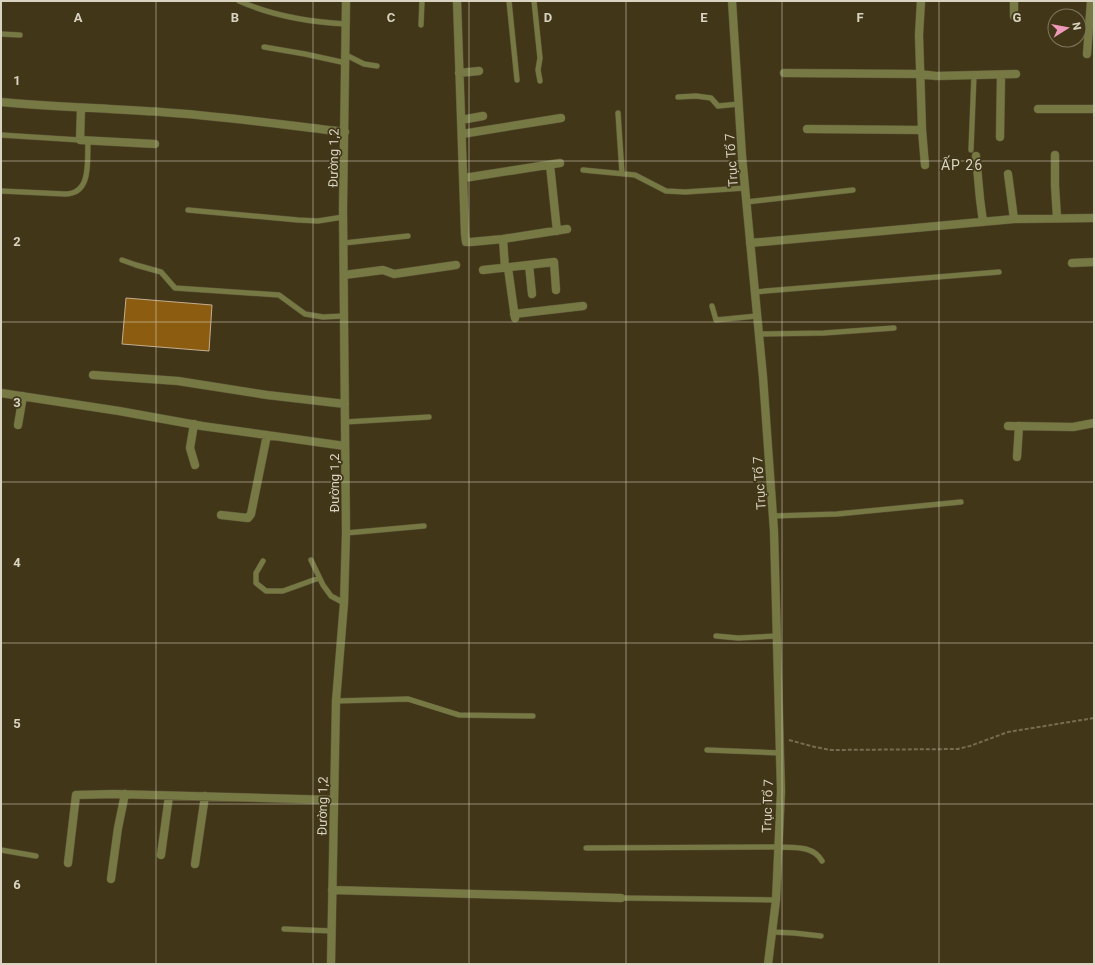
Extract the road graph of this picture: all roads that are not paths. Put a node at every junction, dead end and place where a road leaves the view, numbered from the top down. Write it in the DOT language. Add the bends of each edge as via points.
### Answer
graph roads {
  1 [pos="239,1"];
  2 [pos="346,1"];
  3 [pos="422,1"];
  4 [pos="457,1"];
  5 [pos="509,1"];
  6 [pos="534,1"];
  7 [pos="732,1"];
  8 [pos="922,1"];
  9 [pos="1014,1"];
  10 [pos="1091,1"];
  11 [pos="1014,16"];
  12 [pos="346,24"];
  13 [pos="421,25"];
  14 [pos="1,34"];
  15 [pos="20,35"];
  16 [pos="264,47"];
  17 [pos="1087,54"];
  18 [pos="346,59"];
  19 [pos="377,66"];
  20 [pos="480,71"];
  21 [pos="459,73"];
  22 [pos="784,73"];
  23 [pos="920,74"];
  24 [pos="1016,74"];
  25 [pos="974,75"];
  26 [pos="1000,75"];
  27 [pos="517,80"];
  28 [pos="540,81"];
  29 [pos="678,97"];
  30 [pos="1,102"];
  31 [pos="739,104"];
  32 [pos="81,108"];
  33 [pos="1094,108"];
  34 [pos="1038,109"];
  35 [pos="618,112"];
  36 [pos="483,116"];
  37 [pos="561,118"];
  38 [pos="461,120"];
  39 [pos="807,129"];
  40 [pos="922,130"];
  41 [pos="345,132"];
  42 [pos="462,134"];
  43 [pos="1,135"];
  44 [pos="1000,137"];
  45 [pos="84,141"];
  46 [pos="155,144"];
  47 [pos="974,153"];
  48 [pos="1055,155"];
  49 [pos="560,163"];
  50 [pos="550,165"];
  51 [pos="925,165"];
  52 [pos="583,170"];
  53 [pos="622,174"];
  54 [pos="1008,174"];
  55 [pos="464,178"];
  56 [pos="745,188"];
  57 [pos="854,190"];
  58 [pos="1,191"];
  59 [pos="746,202"];
  60 [pos="188,210"];
  61 [pos="344,216"];
  62 [pos="1058,218"];
  63 [pos="1094,218"];
  64 [pos="1014,219"];
  65 [pos="983,222"];
  66 [pos="567,229"];
  67 [pos="557,231"];
  68 [pos="408,236"];
  69 [pos="503,239"];
  70 [pos="344,243"];
  71 [pos="750,243"];
  72 [pos="122,260"];
  73 [pos="1094,262"];
  74 [pos="1072,263"];
  75 [pos="456,265"];
  76 [pos="529,265"];
  77 [pos="507,268"];
  78 [pos="483,270"];
  79 [pos="999,272"];
  80 [pos="344,275"];
  81 [pos="556,290"];
  82 [pos="754,292"];
  83 [pos="532,294"];
  84 [pos="583,306"];
  85 [pos="712,306"];
  86 [pos="344,316"];
  87 [pos="757,316"];
  88 [pos="894,328"];
  89 [pos="759,334"];
  90 [pos="93,375"];
  91 [pos="1,393"];
  92 [pos="22,396"];
  93 [pos="345,404"];
  94 [pos="429,417"];
  95 [pos="345,422"];
  96 [pos="1094,423"];
  97 [pos="194,424"];
  98 [pos="18,425"];
  99 [pos="1008,426"];
  100 [pos="1019,426"];
  101 [pos="267,435"];
  102 [pos="345,446"];
  103 [pos="1017,457"];
  104 [pos="195,465"];
  105 [pos="962,502"];
  106 [pos="221,515"];
  107 [pos="773,516"];
  108 [pos="424,526"];
  109 [pos="346,533"];
  110 [pos="311,560"];
  111 [pos="263,562"];
  112 [pos="319,578"];
  113 [pos="344,603"];
  114 [pos="716,636"];
  115 [pos="777,636"];
  116 [pos="336,701"];
  117 [pos="533,716"];
  118 [pos="707,750"];
  119 [pos="780,753"];
  120 [pos="125,794"];
  121 [pos="169,796"];
  122 [pos="204,796"];
  123 [pos="334,800"];
  124 [pos="778,847"];
  125 [pos="586,848"];
  126 [pos="1,850"];
  127 [pos="161,855"];
  128 [pos="36,856"];
  129 [pos="822,861"];
  130 [pos="68,863"];
  131 [pos="195,864"];
  132 [pos="111,879"];
  133 [pos="332,890"];
  134 [pos="621,898"];
  135 [pos="776,900"];
  136 [pos="284,929"];
  137 [pos="332,931"];
  138 [pos="772,932"];
  139 [pos="821,936"];
  140 [pos="331,964"];
  141 [pos="768,964"];
  1 -- 12 [label="lane" via="282,16"];
  2 -- 12 [label="street, Đường 1,2"];
  3 -- 13 [label="lane"];
  4 -- 21 [label="street"];
  5 -- 27 [label="lane"];
  6 -- 28 [label="lane"];
  7 -- 31 [label="street, Trục Tổ 7"];
  8 -- 23 [label="street" via="919,35"];
  9 -- 11 [label="street"];
  10 -- 17 [label="street"];
  12 -- 18 [label="street, Đường 1,2"];
  14 -- 15 [label="lane"];
  16 -- 18 [label="lane"];
  18 -- 19 [label="lane"];
  18 -- 41 [label="street, Đường 1,2"];
  20 -- 21 [label="street"];
  21 -- 38 [label="street"];
  22 -- 23 [label="street"];
  23 -- 25 [label="street"];
  23 -- 40 [label="street"];
  24 -- 26 [label="street"];
  25 -- 26 [label="street"];
  25 -- 47 [label="lane"];
  26 -- 44 [label="street"];
  29 -- 31 [label="lane" via="711,98 718,106"];
  30 -- 32 [label="street"];
  31 -- 56 [label="street, Trục Tổ 7"];
  32 -- 41 [label="street" via="236,118"];
  32 -- 45 [label="street"];
  33 -- 34 [label="street"];
  35 -- 53 [label="lane"];
  36 -- 38 [label="street"];
  37 -- 42 [label="street"];
  38 -- 42 [label="street"];
  39 -- 40 [label="street"];
  40 -- 51 [label="street"];
  41 -- 61 [label="street, Đường 1,2"];
  42 -- 55 [label="street"];
  43 -- 45 [label="lane"];
  45 -- 46 [label="street"];
  45 -- 58 [label="lane" via="86,181 76,193"];
  47 -- 65 [label="street"];
  48 -- 62 [label="street"];
  49 -- 50 [label="street"];
  50 -- 55 [label="street"];
  50 -- 67 [label="street"];
  52 -- 53 [label="lane"];
  53 -- 56 [label="lane" via="635,175 666,191"];
  54 -- 64 [label="street"];
  55 -- 69 [label="street" via="466,242"];
  56 -- 59 [label="street, Trục Tổ 7"];
  57 -- 59 [label="lane"];
  59 -- 71 [label="street, Trục Tổ 7"];
  60 -- 61 [label="lane" via="318,221"];
  61 -- 70 [label="street, Đường 1,2"];
  62 -- 63 [label="street"];
  62 -- 64 [label="street"];
  64 -- 65 [label="street"];
  65 -- 71 [label="street"];
  66 -- 67 [label="street"];
  67 -- 69 [label="street"];
  68 -- 70 [label="lane"];
  69 -- 77 [label="street"];
  70 -- 80 [label="street, Đường 1,2"];
  71 -- 82 [label="street, Trục Tổ 7"];
  72 -- 86 [label="lane" via="161,272 175,288 279,295 305,314 323,317"];
  73 -- 74 [label="street"];
  75 -- 80 [label="street" via="394,274 383,270"];
  76 -- 77 [label="street"];
  76 -- 81 [label="street" via="554,262"];
  76 -- 83 [label="street"];
  77 -- 78 [label="street"];
  77 -- 84 [label="street" via="515,316"];
  79 -- 82 [label="lane"];
  80 -- 86 [label="street, Đường 1,2"];
  82 -- 87 [label="street, Trục Tổ 7"];
  85 -- 87 [label="lane" via="716,320"];
  86 -- 93 [label="street, Đường 1,2"];
  87 -- 89 [label="street, Trục Tổ 7"];
  88 -- 89 [label="lane"];
  89 -- 107 [label="street, Trục Tổ 7"];
  90 -- 93 [label="street" via="178,381"];
  91 -- 92 [label="street"];
  92 -- 97 [label="street"];
  92 -- 98 [label="street"];
  93 -- 95 [label="street, Đường 1,2"];
  94 -- 95 [label="lane"];
  95 -- 102 [label="street, Đường 1,2"];
  96 -- 100 [label="street" via="1073,427"];
  97 -- 101 [label="street"];
  97 -- 104 [label="street" via="190,448"];
  99 -- 100 [label="street"];
  100 -- 103 [label="street"];
  101 -- 102 [label="street"];
  101 -- 106 [label="street" via="251,514 248,518"];
  102 -- 109 [label="street, Đường 1,2"];
  105 -- 107 [label="lane" via="837,514"];
  107 -- 115 [label="street, Trục Tổ 7"];
  108 -- 109 [label="lane"];
  109 -- 113 [label="street, Đường 1,2"];
  110 -- 112 [label="lane"];
  111 -- 112 [label="lane" via="256,573 256,583 266,591 283,591"];
  112 -- 113 [label="lane" via="331,596"];
  113 -- 116 [label="street, Đường 1,2"];
  114 -- 115 [label="lane"];
  115 -- 119 [label="street, Trục Tổ 7"];
  116 -- 117 [label="lane" via="408,699 459,715"];
  116 -- 123 [label="street, Đường 1,2"];
  118 -- 119 [label="lane"];
  119 -- 124 [label="street, Trục Tổ 7"];
  120 -- 121 [label="street"];
  120 -- 130 [label="street" via="76,795"];
  120 -- 132 [label="street"];
  121 -- 122 [label="street"];
  121 -- 127 [label="street"];
  122 -- 123 [label="street"];
  122 -- 131 [label="street"];
  123 -- 133 [label="street, Đường 1,2"];
  124 -- 125 [label="lane"];
  124 -- 129 [label="lane" via="806,848 818,855"];
  124 -- 135 [label="street, Trục Tổ 7"];
  126 -- 128 [label="lane"];
  133 -- 134 [label="street"];
  133 -- 137 [label="street, Đường 1,2"];
  134 -- 135 [label="lane"];
  135 -- 138 [label="street, Trục Tổ 7"];
  136 -- 137 [label="lane"];
  137 -- 140 [label="street, Đường 1,2"];
  138 -- 139 [label="lane"];
  138 -- 141 [label="street, Trục Tổ 7"];
}
